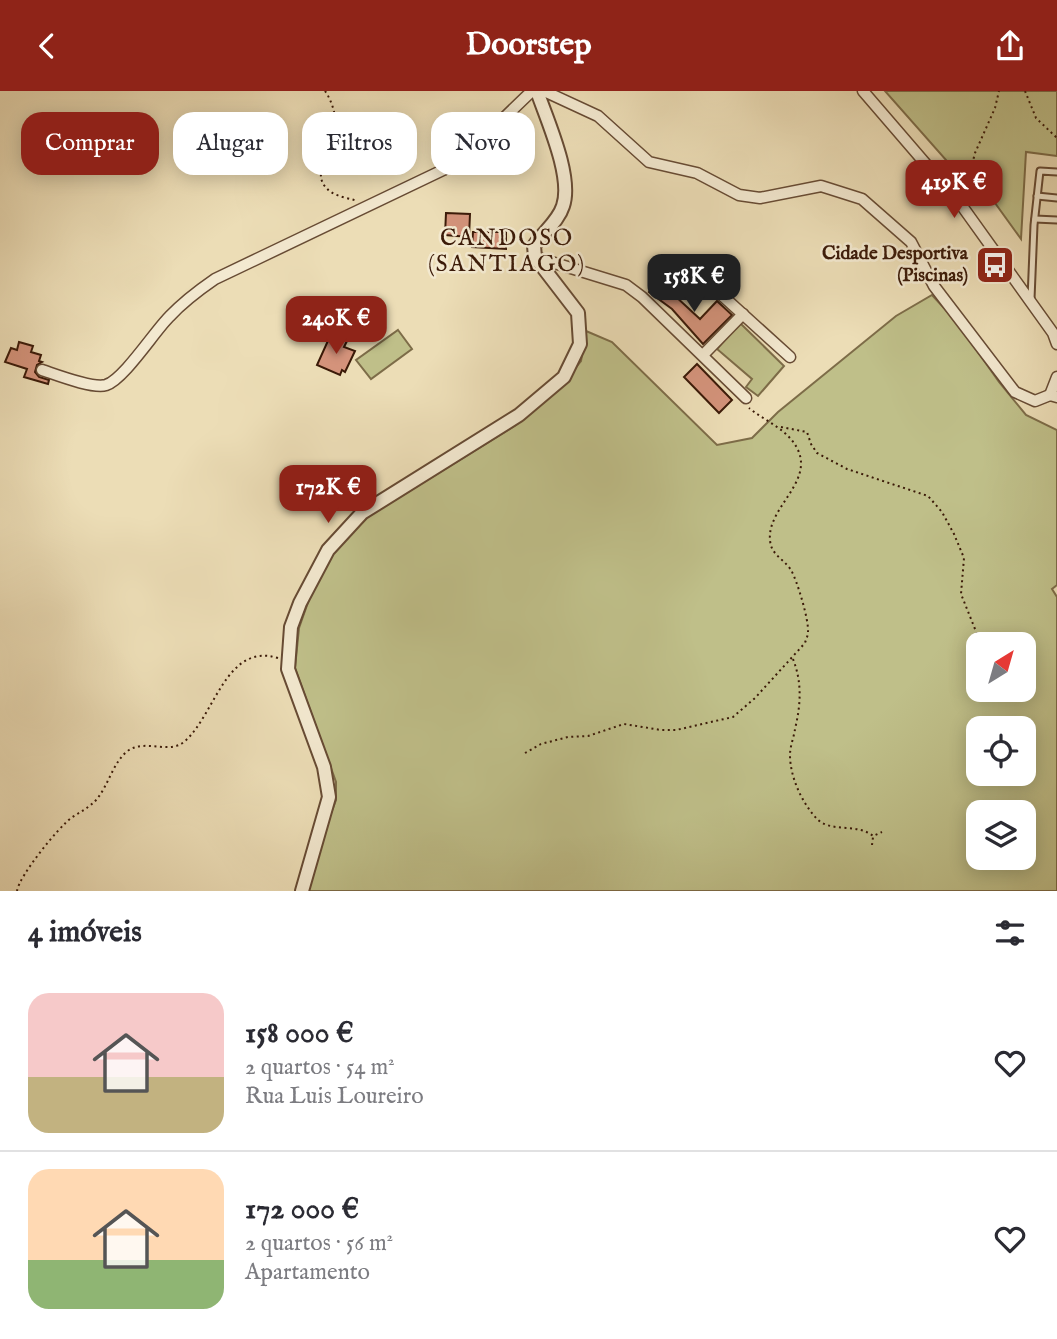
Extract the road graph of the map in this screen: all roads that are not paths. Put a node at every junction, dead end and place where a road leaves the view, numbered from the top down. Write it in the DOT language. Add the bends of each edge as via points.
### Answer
graph roads {
  1 [pos="535,91"];
  2 [pos="544,91"];
  3 [pos="863,91"];
  4 [pos="1057,172"];
  5 [pos="1037,196"];
  6 [pos="1057,198"];
  7 [pos="1035,219"];
  8 [pos="1057,220"];
  9 [pos="535,257"];
  10 [pos="705,280"];
  11 [pos="1031,302"];
  12 [pos="743,314"];
  13 [pos="1057,344"];
  14 [pos="704,355"];
  15 [pos="790,357"];
  16 [pos="43,370"];
  17 [pos="1057,377"];
  18 [pos="1054,396"];
  19 [pos="746,398"];
  20 [pos="302,891"];
  1 -- 9 [label="street" via="561,163 565,192 558,218 534,246"];
  1 -- 16 [label="street" via="470,152 443,170 215,278 167,318 108,384 98,386"];
  2 -- 18 [label="street" via="598,116 649,162 697,173 739,195 760,198 821,186 862,198 911,242 934,286 1015,391 1035,401"];
  3 -- 11 [label="street" via="962,206"];
  4 -- 5 [label="lane" via="1040,171"];
  5 -- 6 [label="lane"];
  5 -- 7 [label="lane"];
  7 -- 8 [label="lane"];
  7 -- 11 [label="lane"];
  9 -- 14 [label="street" via="626,285"];
  9 -- 20 [label="street" via="578,313 580,344 565,377 519,415 362,513 328,550 300,603 292,627 288,669 324,767 329,797"];
  10 -- 12 [label="street"];
  11 -- 13 [label="street"];
  12 -- 14 [label="street"];
  12 -- 15 [label="street"];
  14 -- 19 [label="street"];
  17 -- 18 [label="street"];
}
